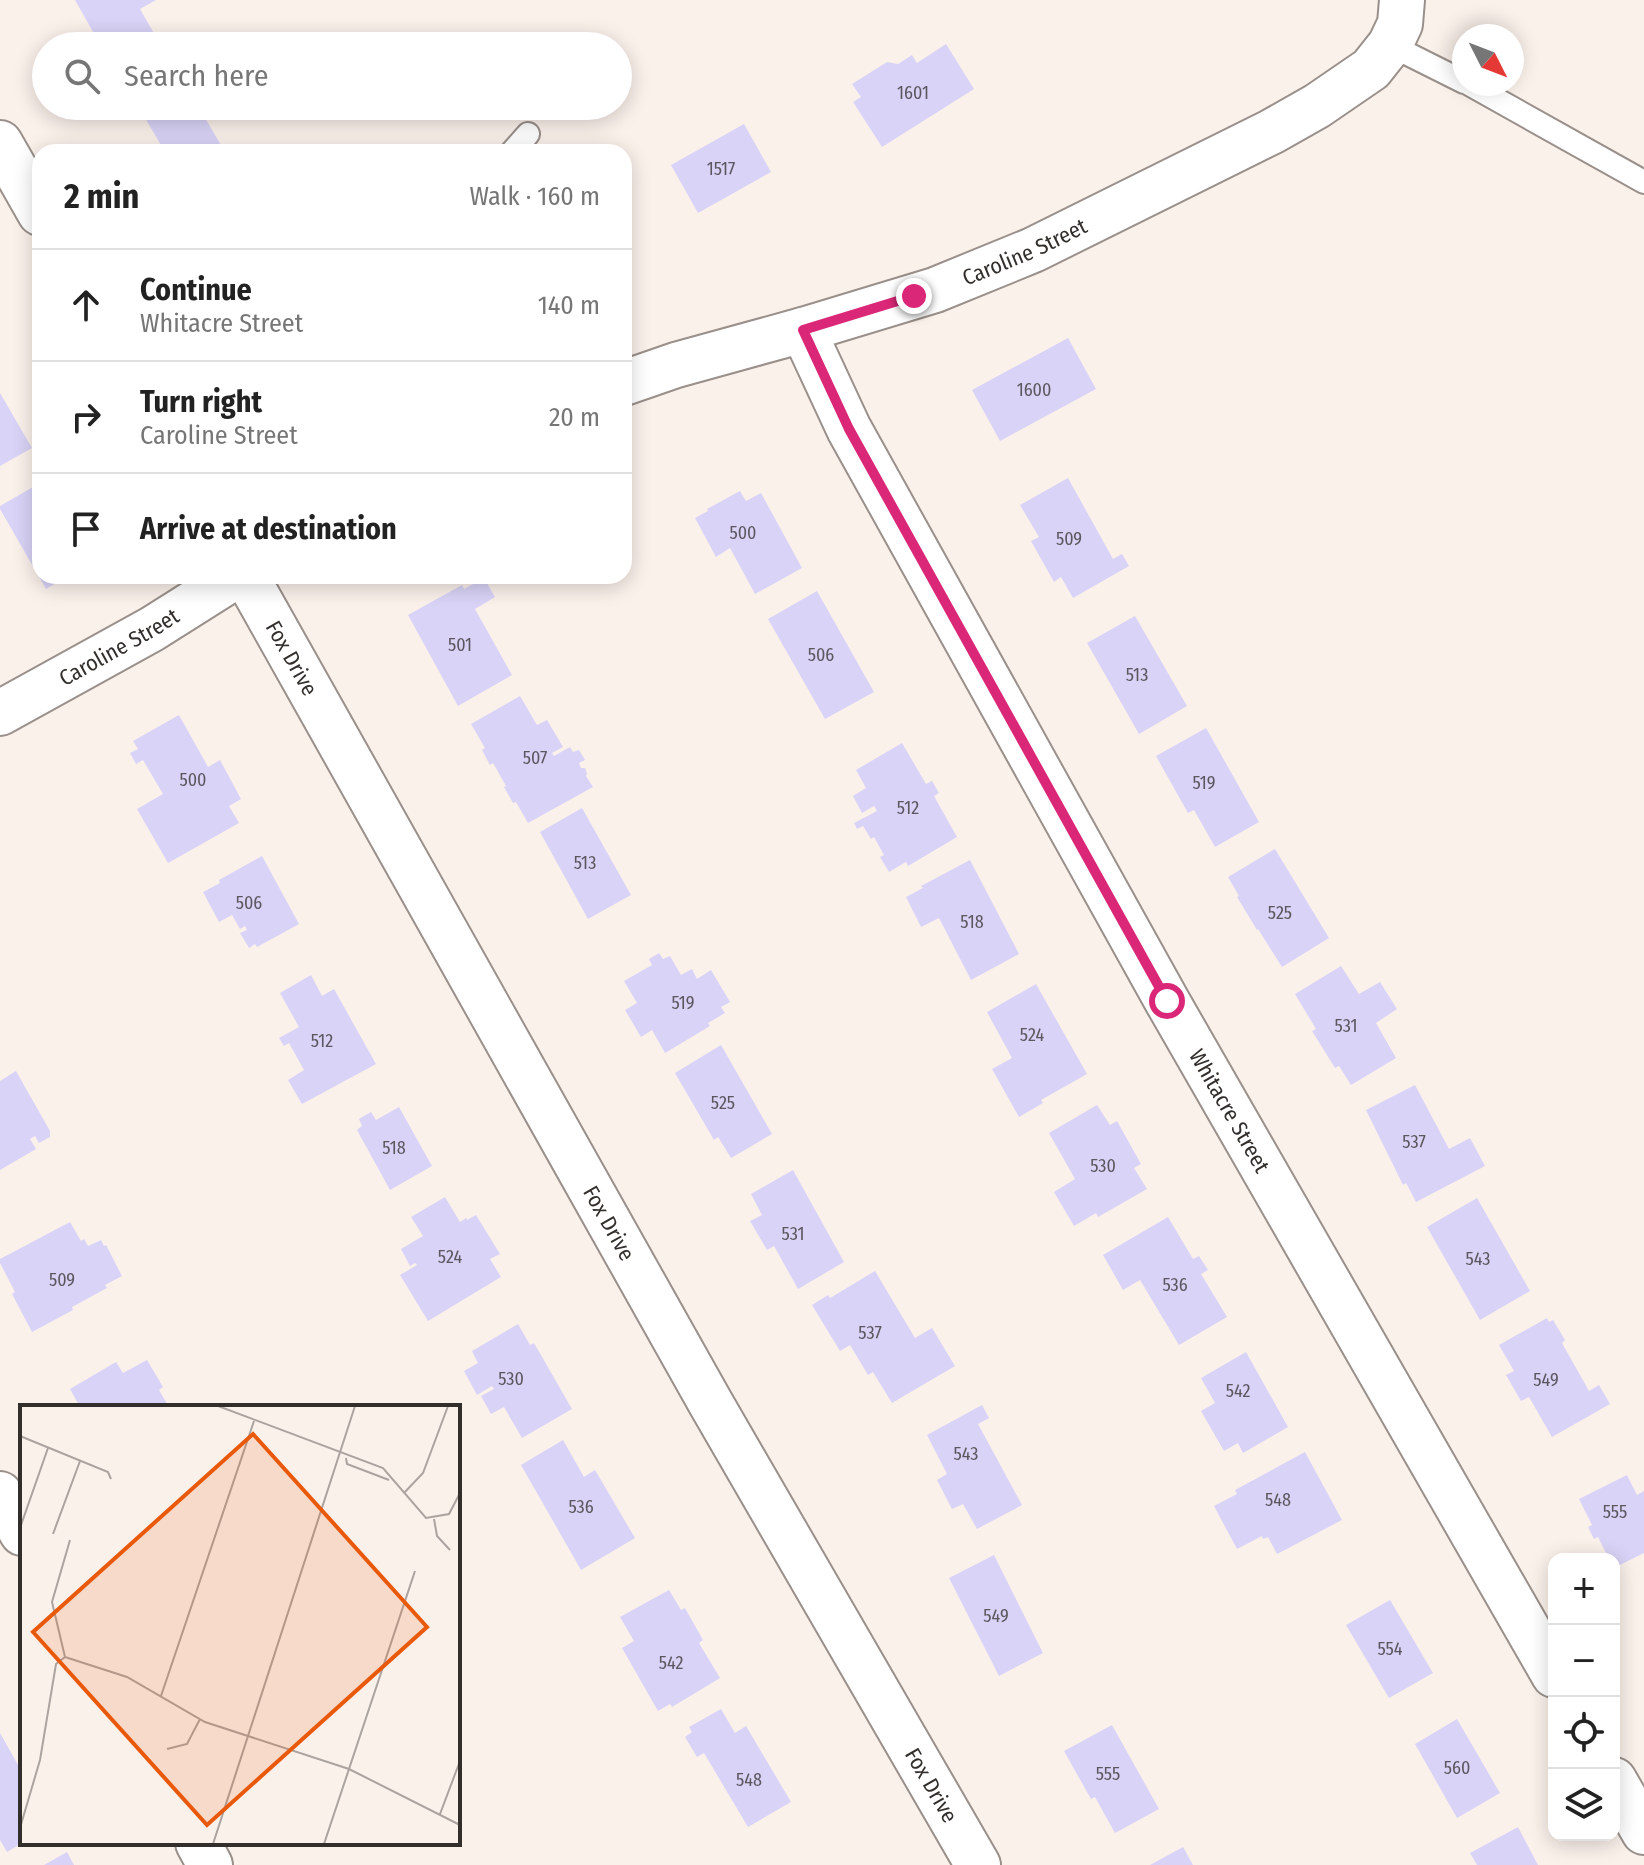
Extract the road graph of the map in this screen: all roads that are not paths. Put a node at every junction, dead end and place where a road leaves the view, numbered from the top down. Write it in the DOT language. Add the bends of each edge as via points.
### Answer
graph roads {
  1 [pos="1402,0"];
  2 [pos="1390,45"];
  3 [pos="1452,76"];
  4 [pos="1489,96"];
  5 [pos="528,134"];
  6 [pos="0,143"];
  7 [pos="519,144"];
  8 [pos="1644,182"];
  9 [pos="32,199"];
  10 [pos="803,330"];
  11 [pos="632,380"];
  12 [pos="223,584"];
  13 [pos="250,584"];
  14 [pos="0,713"];
  15 [pos="0,1494"];
  16 [pos="20,1529"];
  17 [pos="1548,1665"];
  18 [pos="1620,1790"];
  19 [pos="1644,1832"];
  20 [pos="199,1845"];
  21 [pos="210,1865"];
  22 [pos="978,1865"];
  1 -- 2 [label="street" via="1400,24"];
  2 -- 3 [label="lane"];
  2 -- 10 [label="street, Caroline Street" via="1371,69 1317,106 1033,250 935,290"];
  4 -- 8 [label="lane"];
  5 -- 7 [label="lane"];
  6 -- 9 [label="street"];
  10 -- 11 [label="street, Caroline Street"];
  10 -- 17 [label="street, Whitacre Street" via="849,429 1167,1001"];
  12 -- 14 [label="street, Caroline Street"];
  13 -- 22 [label="street, Fox Drive" via="710,1402"];
  15 -- 16 [label="street"];
  18 -- 19 [label="street"];
  20 -- 21 [label="street"];
}
